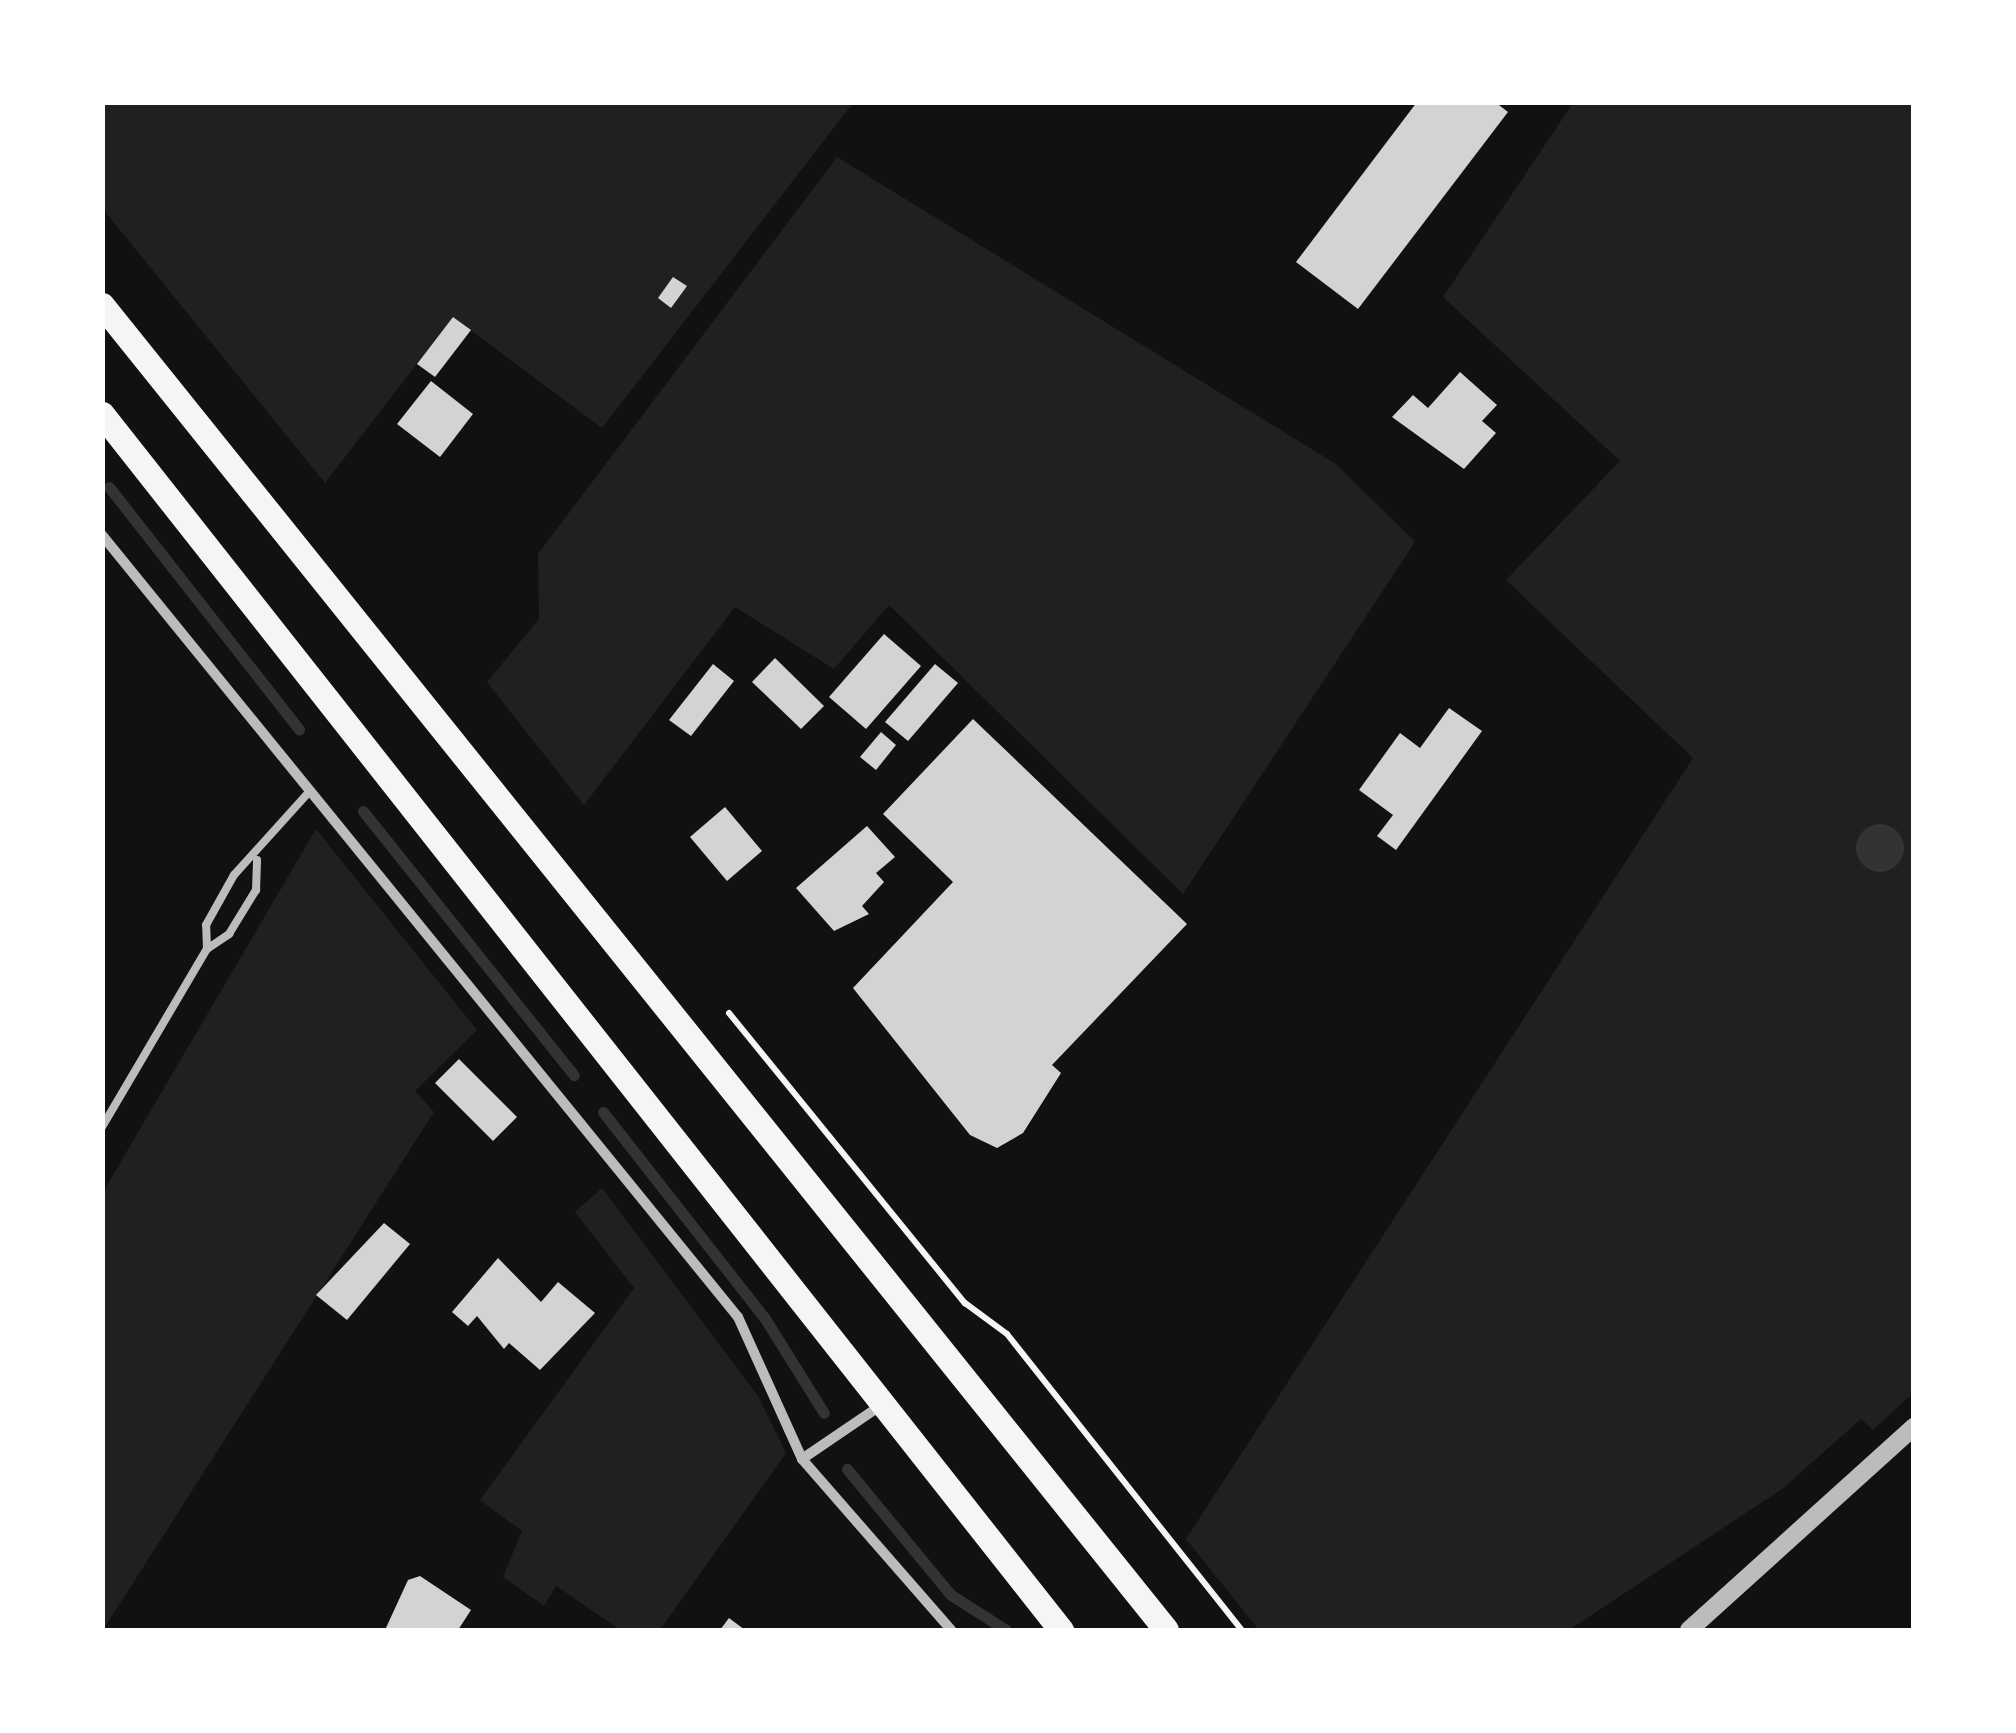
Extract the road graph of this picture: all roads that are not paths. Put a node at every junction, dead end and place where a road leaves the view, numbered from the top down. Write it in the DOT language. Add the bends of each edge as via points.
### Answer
graph roads {
  1 [pos="102,306"];
  2 [pos="107,429"];
  3 [pos="102,535"];
  4 [pos="309,792"];
  5 [pos="256,860"];
  6 [pos="207,949"];
  7 [pos="102,1127"];
  8 [pos="881,1406"];
  9 [pos="1914,1427"];
  10 [pos="802,1459"];
  11 [pos="951,1630"];
  12 [pos="1060,1630"];
  13 [pos="1166,1630"];
  14 [pos="1688,1630"];
  1 -- 13 [label="main road"];
  2 -- 8 [label="main road"];
  3 -- 4 [label="street"];
  4 -- 5 [label="lane"];
  4 -- 10 [label="street" via="738,1317"];
  5 -- 6 [label="lane" via="224,892 206,925"];
  5 -- 6 [label="lane" via="256,890 229,934"];
  6 -- 7 [label="lane"];
  8 -- 10 [label="street"];
  8 -- 12 [label="main road"];
  9 -- 14 [label="street"];
  10 -- 11 [label="street"];
}
